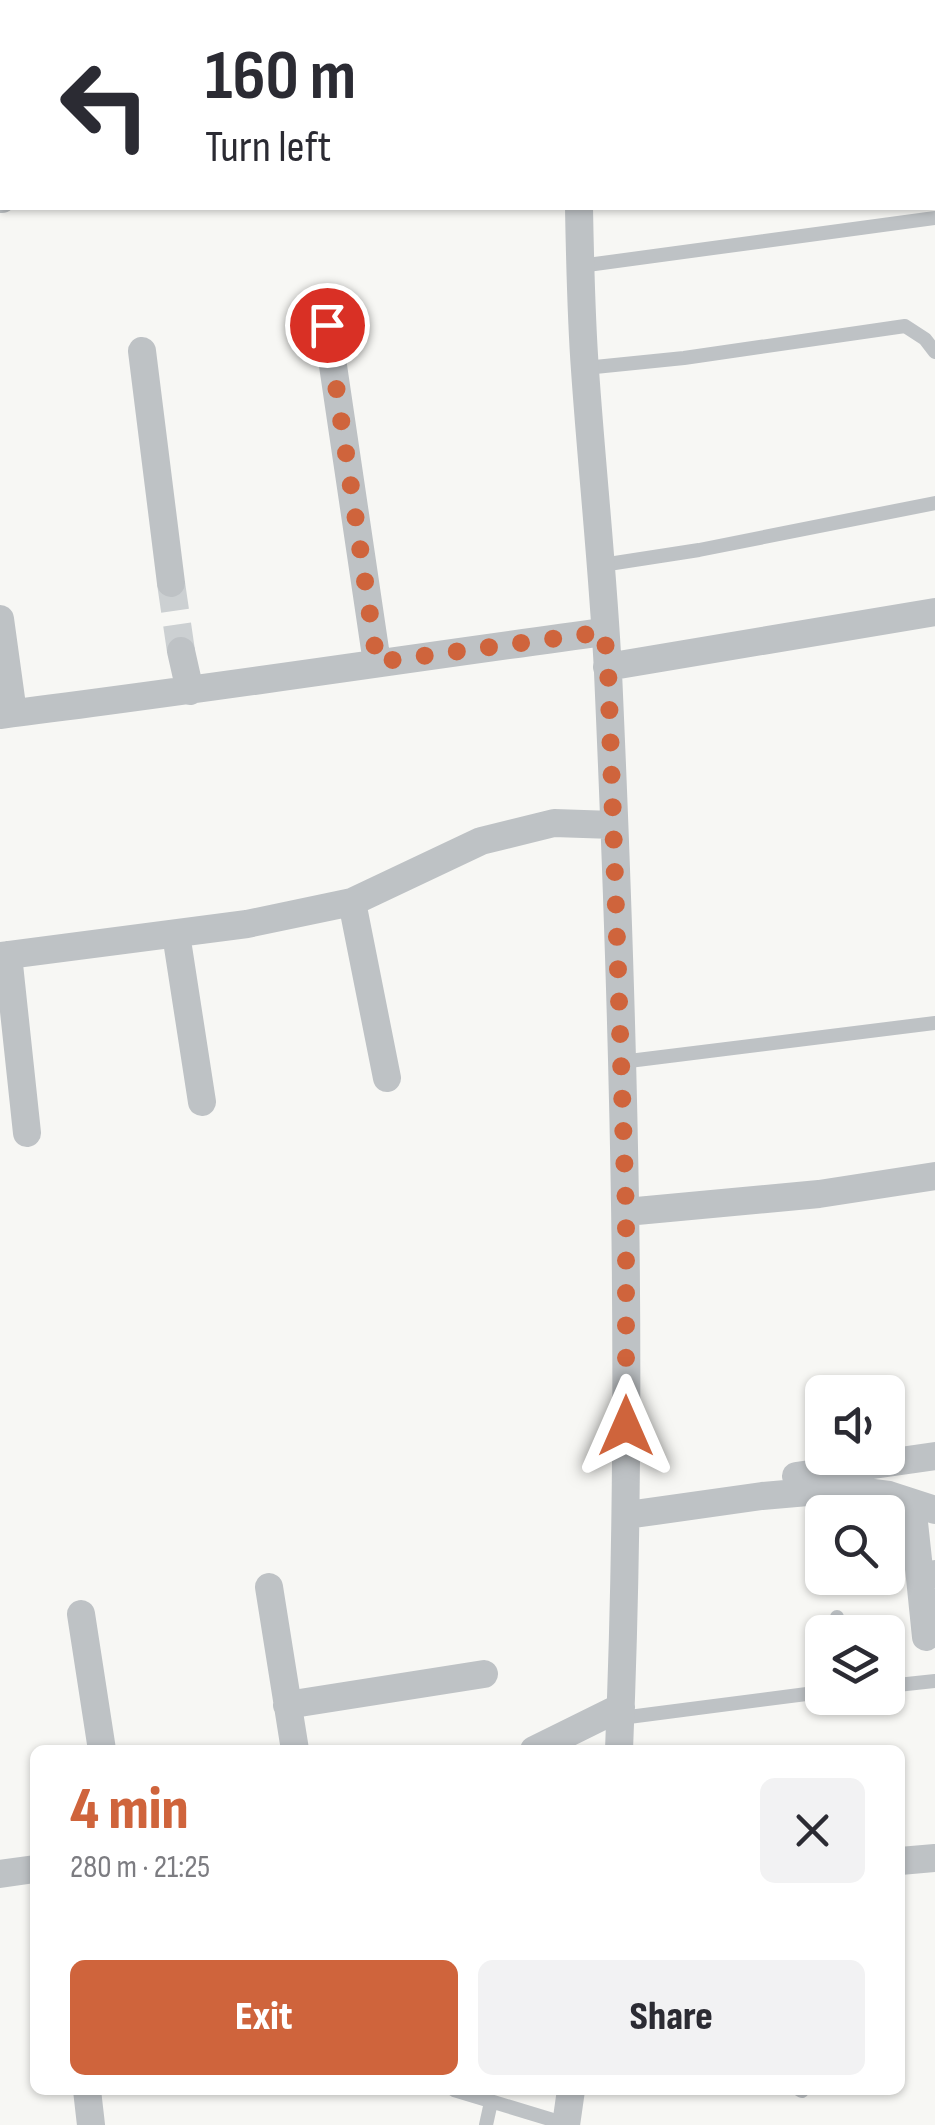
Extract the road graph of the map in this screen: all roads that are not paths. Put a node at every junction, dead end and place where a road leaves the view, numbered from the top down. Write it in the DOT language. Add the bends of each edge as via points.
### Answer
graph roads {
  1 [pos="578,210"];
  2 [pos="935,218"];
  3 [pos="580,266"];
  4 [pos="327,325"];
  5 [pos="142,351"];
  6 [pos="935,352"];
  7 [pos="585,368"];
  8 [pos="935,504"];
  9 [pos="602,565"];
  10 [pos="171,583"];
  11 [pos="935,612"];
  12 [pos="0,620"];
  13 [pos="604,632"];
  14 [pos="181,651"];
  15 [pos="377,662"];
  16 [pos="608,667"];
  17 [pos="190,692"];
  18 [pos="6,714"];
  19 [pos="613,825"];
  20 [pos="352,902"];
  21 [pos="176,934"];
  22 [pos="4,956"];
  23 [pos="935,1022"];
  24 [pos="621,1062"];
  25 [pos="387,1078"];
  26 [pos="202,1102"];
  27 [pos="27,1134"];
  28 [pos="935,1176"];
  29 [pos="626,1212"];
  30 [pos="935,1456"];
  31 [pos="626,1507"];
  32 [pos="924,1507"];
  33 [pos="928,1576"];
  34 [pos="269,1587"];
  35 [pos="81,1614"];
  36 [pos="926,1637"];
  37 [pos="484,1674"];
  38 [pos="935,1682"];
  39 [pos="905,1685"];
  40 [pos="805,1694"];
  41 [pos="288,1705"];
  42 [pos="621,1713"];
  43 [pos="101,1745"];
  44 [pos="293,1745"];
  45 [pos="546,1745"];
  46 [pos="619,1745"];
  47 [pos="935,1858"];
  48 [pos="905,1861"];
  49 [pos="30,1870"];
  50 [pos="0,1874"];
  51 [pos="88,2095"];
  52 [pos="469,2095"];
  53 [pos="570,2095"];
  54 [pos="491,2102"];
  55 [pos="566,2124"];
  56 [pos="92,2125"];
  57 [pos="486,2125"];
  1 -- 3 [label="street"];
  2 -- 3 [label="lane"];
  3 -- 7 [label="street"];
  4 -- 15 [label="street"];
  5 -- 10 [label="street"];
  6 -- 7 [label="lane" via="905,326"];
  7 -- 9 [label="street"];
  8 -- 9 [label="lane"];
  9 -- 13 [label="street"];
  11 -- 16 [label="street"];
  12 -- 18 [label="street"];
  13 -- 15 [label="street"];
  13 -- 16 [label="street"];
  14 -- 17 [label="street"];
  15 -- 17 [label="street"];
  16 -- 19 [label="street"];
  17 -- 18 [label="street"];
  19 -- 20 [label="street" via="554,823 481,842"];
  19 -- 24 [label="street"];
  20 -- 21 [label="street"];
  20 -- 25 [label="street"];
  21 -- 22 [label="street"];
  21 -- 26 [label="street"];
  22 -- 27 [label="street"];
  23 -- 24 [label="lane"];
  24 -- 29 [label="street"];
  28 -- 29 [label="street"];
  29 -- 31 [label="street"];
  30 -- 31 [label="street"];
  31 -- 32 [label="street" via="842,1490"];
  31 -- 42 [label="street"];
  32 -- 33 [label="street"];
  33 -- 36 [label="street"];
  34 -- 41 [label="street"];
  35 -- 43 [label="street"];
  37 -- 41 [label="street"];
  38 -- 39 [label="lane"];
  40 -- 42 [label="lane"];
  41 -- 44 [label="street"];
  42 -- 45 [label="street"];
  42 -- 46 [label="street"];
  47 -- 48 [label="street"];
  49 -- 50 [label="street"];
  51 -- 56 [label="street"];
  52 -- 54 [label="lane"];
  53 -- 55 [label="street"];
  54 -- 55 [label="lane"];
  54 -- 57 [label="lane"];
}
